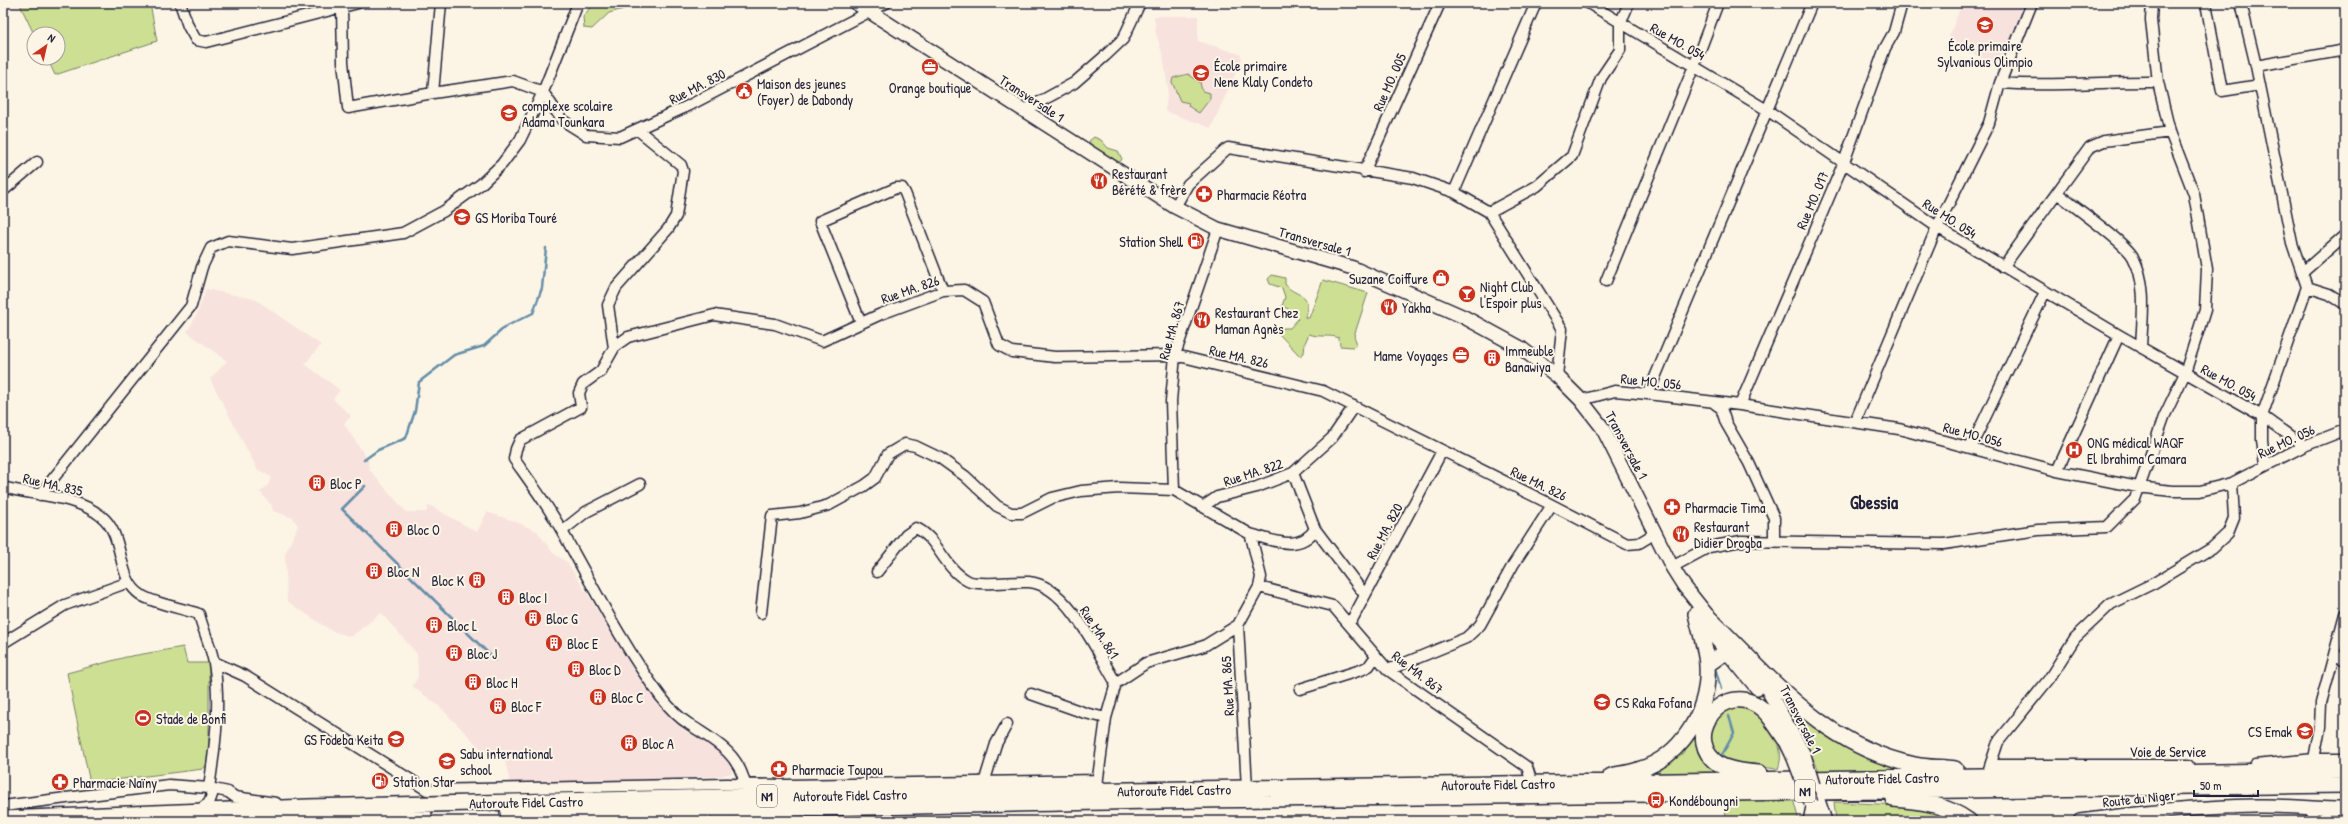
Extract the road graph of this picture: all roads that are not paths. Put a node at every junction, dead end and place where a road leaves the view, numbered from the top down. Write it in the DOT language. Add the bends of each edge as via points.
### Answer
graph roads {
  1 [pos="180,3"];
  2 [pos="441,3"];
  3 [pos="578,3"];
  4 [pos="856,3"];
  5 [pos="886,3"];
  6 [pos="1140,3"];
  7 [pos="1440,3"];
  8 [pos="1536,3"];
  9 [pos="1588,3"];
  10 [pos="1629,3"];
  11 [pos="1718,3"];
  12 [pos="1812,3"];
  13 [pos="1902,3"];
  14 [pos="2032,3"];
  15 [pos="2152,3"];
  16 [pos="2206,3"];
  17 [pos="2241,3"];
  18 [pos="350,5"];
  19 [pos="870,12"];
  20 [pos="1620,24"];
  21 [pos="2345,52"];
  22 [pos="1694,66"];
  23 [pos="2256,66"];
  24 [pos="2158,82"];
  25 [pos="2000,83"];
  26 [pos="2260,85"];
  27 [pos="543,92"];
  28 [pos="433,93"];
  29 [pos="1767,110"];
  30 [pos="1023,111"];
  31 [pos="638,130"];
  32 [pos="2170,132"];
  33 [pos="37,162"];
  34 [pos="1844,162"];
  35 [pos="1364,172"];
  36 [pos="3,191"];
  37 [pos="1454,192"];
  38 [pos="2057,193"];
  39 [pos="1175,207"];
  40 [pos="1489,212"];
  41 [pos="1937,227"];
  42 [pos="1218,229"];
  43 [pos="2345,235"];
  44 [pos="2003,267"];
  45 [pos="2303,272"];
  46 [pos="1606,281"];
  47 [pos="2307,286"];
  48 [pos="943,291"];
  49 [pos="2045,292"];
  50 [pos="2345,304"];
  51 [pos="861,323"];
  52 [pos="2119,335"];
  53 [pos="615,346"];
  54 [pos="2141,348"];
  55 [pos="1175,355"];
  56 [pos="2185,373"];
  57 [pos="1557,376"];
  58 [pos="1648,394"];
  59 [pos="1581,400"];
  60 [pos="1714,403"];
  61 [pos="1740,405"];
  62 [pos="1354,406"];
  63 [pos="2262,416"];
  64 [pos="1855,422"];
  65 [pos="2345,430"];
  66 [pos="2304,446"];
  67 [pos="1971,447"];
  68 [pos="1442,451"];
  69 [pos="2265,465"];
  70 [pos="2057,471"];
  71 [pos="1293,473"];
  72 [pos="2232,483"];
  73 [pos="640,484"];
  74 [pos="3,487"];
  75 [pos="2138,487"];
  76 [pos="1174,490"];
  77 [pos="40,495"];
  78 [pos="1552,505"];
  79 [pos="1204,506"];
  80 [pos="1315,530"];
  81 [pos="562,531"];
  82 [pos="1250,534"];
  83 [pos="1654,534"];
  84 [pos="1774,542"];
  85 [pos="1672,567"];
  86 [pos="877,572"];
  87 [pos="129,582"];
  88 [pos="1259,587"];
  89 [pos="1365,595"];
  90 [pos="761,613"];
  91 [pos="2345,614"];
  92 [pos="1702,616"];
  93 [pos="1348,622"];
  94 [pos="1238,625"];
  95 [pos="3,643"];
  96 [pos="1733,651"];
  97 [pos="2335,655"];
  98 [pos="1376,656"];
  99 [pos="2345,660"];
  100 [pos="214,662"];
  101 [pos="1707,665"];
  102 [pos="1388,670"];
  103 [pos="1116,683"];
  104 [pos="1300,689"];
  105 [pos="1031,694"];
  106 [pos="1106,718"];
  107 [pos="1007,724"];
  108 [pos="1785,739"];
  109 [pos="1799,755"];
  110 [pos="2314,759"];
  111 [pos="2345,759"];
  112 [pos="1990,768"];
  113 [pos="2345,770"];
  114 [pos="2011,776"];
  115 [pos="1826,779"];
  116 [pos="984,783"];
  117 [pos="1532,783"];
  118 [pos="744,784"];
  119 [pos="1576,784"];
  120 [pos="2345,785"];
  121 [pos="1097,786"];
  122 [pos="209,788"];
  123 [pos="1247,788"];
  124 [pos="1796,791"];
  125 [pos="1814,803"];
  126 [pos="3,806"];
  127 [pos="308,807"];
  128 [pos="2345,809"];
  129 [pos="193,812"];
  130 [pos="2312,815"];
  131 [pos="3,819"];
  132 [pos="1964,819"];
  133 [pos="250,821"];
  134 [pos="1810,821"];
  135 [pos="1817,821"];
  136 [pos="1825,821"];
  137 [pos="2080,821"];
  1 -- 18 [label="street" via="196,40 206,42"];
  2 -- 28 [label="street"];
  3 -- 27 [label="street"];
  4 -- 19 [label="main road, Transversale 1"];
  5 -- 19 [label="street, Rue MA. 830"];
  6 -- 30 [label="street" via="1123,39 1105,56 1074,83"];
  7 -- 35 [label="street, Rue MO. 005"];
  8 -- 37 [label="street"];
  9 -- 20 [label="street, Rue MO. 054"];
  10 -- 20 [label="street"];
  11 -- 22 [label="street"];
  12 -- 29 [label="street"];
  13 -- 34 [label="street, Rue MO. 017" via="1894,32 1885,48"];
  14 -- 25 [label="street"];
  15 -- 24 [label="street" via="2151,20"];
  16 -- 26 [label="street" via="2222,92"];
  17 -- 23 [label="street"];
  18 -- 28 [label="street" via="343,62 348,108"];
  19 -- 30 [label="main road, Transversale 1"];
  19 -- 31 [label="street, Rue MA. 830"];
  20 -- 22 [label="street, Rue MO. 054"];
  20 -- 40 [label="street" via="1620,50 1601,78 1572,156 1537,186"];
  21 -- 23 [label="street"];
  22 -- 29 [label="street, Rue MO. 054"];
  22 -- 46 [label="street"];
  23 -- 26 [label="street"];
  24 -- 25 [label="street" via="2110,81 2026,85"];
  24 -- 32 [label="street"];
  25 -- 41 [label="street" via="1989,123"];
  26 -- 45 [label="street" via="2292,243"];
  27 -- 28 [label="street" via="513,81"];
  27 -- 31 [label="street, Rue MA. 830" via="562,120 586,135 620,137"];
  27 -- 77 [label="street" via="520,140 502,164 444,211 403,233 292,249 228,241 212,248 202,267 191,306"];
  29 -- 34 [label="street, Rue MO. 054"];
  29 -- 58 [label="street"];
  30 -- 39 [label="main road, Transversale 1"];
  31 -- 53 [label="street" via="681,165 683,171 676,216 668,229 616,288 608,305"];
  32 -- 38 [label="street" via="2104,141 2090,147"];
  32 -- 56 [label="street" via="2194,194 2207,269 2205,310"];
  33 -- 36 [label="street"];
  34 -- 41 [label="street, Rue MO. 054"];
  34 -- 61 [label="street, Rue MO. 017"];
  35 -- 37 [label="street" via="1413,178"];
  35 -- 39 [label="street" via="1228,148 1188,184"];
  37 -- 40 [label="street"];
  38 -- 44 [label="street"];
  38 -- 54 [label="street" via="2133,256 2140,278 2143,303"];
  39 -- 42 [label="main road, Transversale 1"];
  40 -- 57 [label="street" via="1562,329"];
  41 -- 44 [label="street, Rue MO. 054"];
  41 -- 64 [label="street"];
  42 -- 55 [label="street, Rue MA. 867"];
  42 -- 57 [label="main road, Transversale 1" via="1360,271 1464,317 1521,348"];
  43 -- 45 [label="street"];
  44 -- 49 [label="street, Rue MO. 054"];
  45 -- 47 [label="street"];
  47 -- 50 [label="street" via="2329,294"];
  47 -- 63 [label="street"];
  48 -- 51 [label="street, Rue MA. 826"];
  48 -- 51 [label="street" via="905,193 902,188 896,188 820,221"];
  48 -- 55 [label="street, Rue MA. 826" via="964,290 983,302 999,345 1012,352 1055,357"];
  49 -- 52 [label="street, Rue MO. 054"];
  49 -- 67 [label="street"];
  51 -- 53 [label="street, Rue MA. 826" via="822,341 775,324 714,316 628,337"];
  52 -- 54 [label="street, Rue MO. 054"];
  52 -- 70 [label="street"];
  53 -- 81 [label="street" via="601,371 583,384 578,393 581,407 520,440 516,449 514,459"];
  54 -- 56 [label="street, Rue MO. 054"];
  55 -- 62 [label="street, Rue MA. 826" via="1323,391"];
  55 -- 76 [label="street, Rue MA. 867" via="1171,401"];
  56 -- 63 [label="street, Rue MO. 054"];
  56 -- 75 [label="street" via="2164,417"];
  57 -- 59 [label="main road, Transversale 1"];
  58 -- 59 [label="street, Rue MO. 056" via="1615,391"];
  58 -- 60 [label="street, Rue MO. 056"];
  59 -- 83 [label="main road, Transversale 1" via="1602,427"];
  60 -- 61 [label="street, Rue MO. 056"];
  60 -- 84 [label="street" via="1721,408 1726,423 1749,463 1774,518"];
  61 -- 64 [label="street, Rue MO. 056"];
  62 -- 68 [label="street, Rue MA. 826"];
  62 -- 71 [label="street, Rue MA. 822" via="1332,438"];
  63 -- 66 [label="street, Rue MO. 054"];
  63 -- 69 [label="street"];
  64 -- 67 [label="street, Rue MO. 056" via="1899,429"];
  65 -- 66 [label="street, Rue MO. 056"];
  66 -- 69 [label="street, Rue MO. 056"];
  67 -- 70 [label="street, Rue MO. 056"];
  68 -- 78 [label="street, Rue MA. 826"];
  68 -- 89 [label="street, Rue MA. 820"];
  69 -- 72 [label="street, Rue MO. 056"];
  70 -- 75 [label="street, Rue MO. 056"];
  71 -- 79 [label="street, Rue MA. 822" via="1257,487 1217,497"];
  71 -- 80 [label="street"];
  72 -- 75 [label="street, Rue MO. 056" via="2200,491"];
  72 -- 112 [label="street" via="2234,518 2228,533 2212,548 2154,583 2111,604 2075,638 2049,680 1998,742"];
  73 -- 81 [label="street" via="586,512"];
  74 -- 77 [label="street, Rue MA. 835"];
  75 -- 84 [label="street" via="2135,499 2107,527 2038,530 1944,544"];
  76 -- 79 [label="street"];
  76 -- 90 [label="street" via="1119,488 1081,491 1052,498 1022,513 1011,513 997,506 965,476 940,458 905,444 888,454 875,478 829,505 800,513 772,516"];
  77 -- 87 [label="street, Rue MA. 835" via="82,504 102,516 116,535"];
  78 -- 83 [label="street, Rue MA. 826" via="1627,544 1639,543"];
  78 -- 102 [label="street" via="1513,565 1480,625 1466,638"];
  79 -- 82 [label="street"];
  80 -- 82 [label="street" via="1310,538 1291,543"];
  80 -- 89 [label="street"];
  81 -- 118 [label="street" via="603,606 662,698 688,724 718,741 732,755"];
  82 -- 88 [label="street" via="1261,577"];
  83 -- 85 [label="main road, Transversale 1"];
  84 -- 85 [label="street" via="1741,541 1709,547"];
  85 -- 92 [label="main road, Transversale 1"];
  86 -- 103 [label="street, Rue MA. 861" via="906,535 916,528 925,532 953,572 970,582 1031,582 1050,589 1077,617"];
  87 -- 95 [label="street" via="65,605"];
  87 -- 100 [label="street, Rue MA. 835" via="141,596 199,614"];
  88 -- 93 [label="street, Rue MA. 867" via="1333,606"];
  88 -- 94 [label="street"];
  89 -- 93 [label="street, Rue MA. 820"];
  91 -- 97 [label="street"];
  92 -- 96 [label="main road, Transversale 1"];
  92 -- 101 [label="highway"];
  92 -- 112 [label="highway" via="1799,707 1837,735 1887,757 1916,765"];
  93 -- 98 [label="street, Rue MA. 867"];
  94 -- 103 [label="street" via="1204,646 1146,663"];
  94 -- 123 [label="street, Rue MA. 865"];
  96 -- 101 [label="highway"];
  96 -- 108 [label="main road, Transversale 1"];
  96 -- 109 [label="main road, Transversale 1" via="1764,683"];
  97 -- 99 [label="street"];
  97 -- 110 [label="street" via="2321,703"];
  98 -- 102 [label="street, Rue MA. 867"];
  98 -- 104 [label="street" via="1369,666 1361,670"];
  100 -- 118 [label="street" via="245,676 427,790"];
  100 -- 122 [label="street, Rue MA. 835" via="216,740"];
  101 -- 119 [label="highway" via="1705,693 1698,714 1682,742 1672,751 1638,770"];
  102 -- 117 [label="street, Rue MA. 867" via="1527,767"];
  103 -- 106 [label="street"];
  105 -- 106 [label="street"];
  106 -- 121 [label="street"];
  107 -- 116 [label="street" via="996,744"];
  108 -- 109 [label="main road, Transversale 1"];
  108 -- 115 [label="highway" via="1763,710 1747,701 1737,700 1729,701 1715,709 1703,732 1708,753 1725,767"];
  109 -- 125 [label="main road, Transversale 1, bridge"];
  110 -- 111 [label="street, Voie de Service"];
  110 -- 112 [label="street, Voie de Service" via="2252,766"];
  112 -- 114 [label="highway"];
  113 -- 114 [label="highway, Autoroute Fidel Castro / N1"];
  114 -- 115 [label="highway, Autoroute Fidel Castro / N1"];
  115 -- 119 [label="highway, Autoroute Fidel Castro / N1"];
  116 -- 118 [label="street"];
  116 -- 121 [label="street"];
  117 -- 119 [label="highway, Autoroute Fidel Castro / N1"];
  117 -- 123 [label="highway, Autoroute Fidel Castro / N1"];
  120 -- 124 [label="highway, Autoroute Fidel Castro / N1"];
  121 -- 123 [label="highway, Autoroute Fidel Castro / N1"];
  121 -- 127 [label="highway, Autoroute Fidel Castro / N1"];
  122 -- 126 [label="street" via="169,785"];
  122 -- 127 [label="street" via="246,800"];
  122 -- 129 [label="street, Rue MA. 835" via="212,794 209,803 203,809"];
  124 -- 132 [label="highway" via="1925,802 1945,807"];
  124 -- 133 [label="highway, Autoroute Fidel Castro / N1" via="1154,801 846,809 469,813"];
  125 -- 134 [label="main road"];
  125 -- 135 [label="main road, Transversale 1"];
  125 -- 136 [label="main road, Transversale 1"];
  127 -- 129 [label="highway, Autoroute Fidel Castro / N1"];
  128 -- 130 [label="main road, Route du Niger"];
  129 -- 131 [label="highway, Autoroute Fidel Castro / N1"];
  130 -- 137 [label="main road, Route du Niger" via="2258,805 2146,812"];
}
